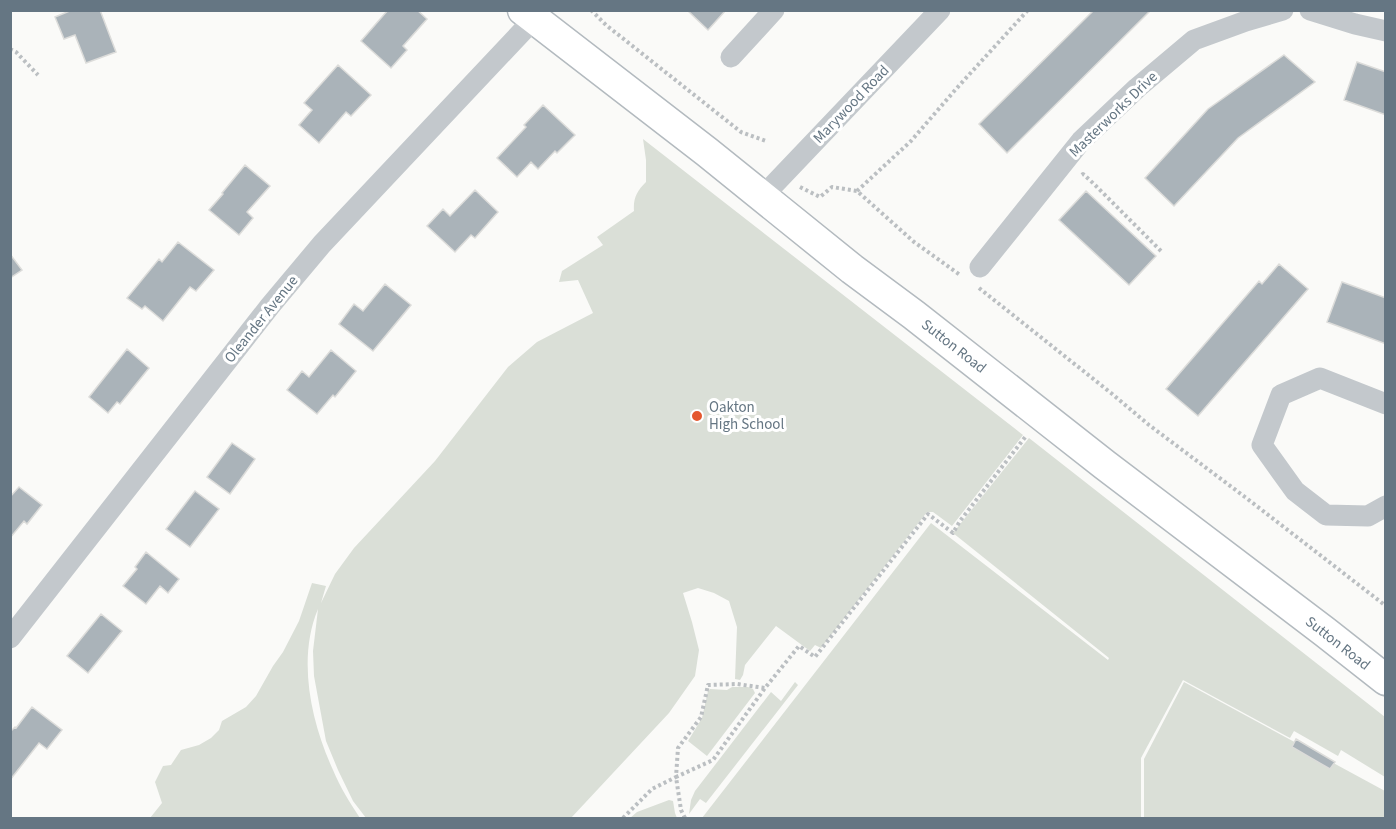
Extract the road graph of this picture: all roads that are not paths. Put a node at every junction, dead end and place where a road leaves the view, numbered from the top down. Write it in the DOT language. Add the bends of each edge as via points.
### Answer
graph roads {
  1 [pos="774,10"];
  2 [pos="940,10"];
  3 [pos="1283,10"];
  4 [pos="1311,10"];
  5 [pos="528,15"];
  6 [pos="1386,31"];
  7 [pos="731,57"];
  8 [pos="762,197"];
  9 [pos="975,278"];
  10 [pos="1386,404"];
  11 [pos="1386,506"];
  12 [pos="10,638"];
  13 [pos="1386,680"];
  1 -- 7 [label="street"];
  2 -- 8 [label="street, Marywood Road"];
  3 -- 9 [label="street, Masterworks Drive" via="1194,40 1137,88 1081,141"];
  4 -- 6 [label="street"];
  5 -- 8 [label="street, Sutton Road"];
  5 -- 12 [label="street, Oleander Avenue" via="270,306"];
  8 -- 13 [label="street, Sutton Road"];
  10 -- 11 [label="street" via="1320,378 1281,395 1262,445 1295,491 1326,515 1368,516"];
}
